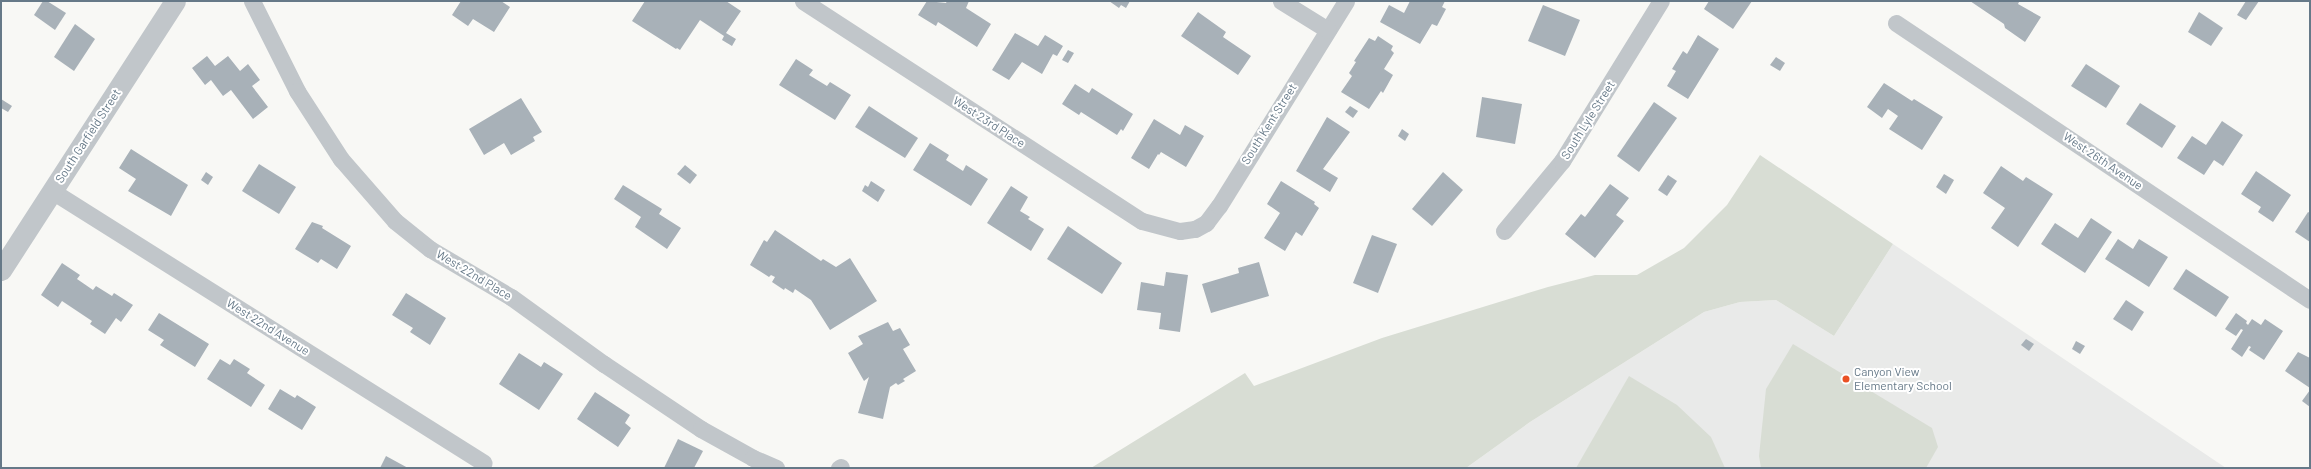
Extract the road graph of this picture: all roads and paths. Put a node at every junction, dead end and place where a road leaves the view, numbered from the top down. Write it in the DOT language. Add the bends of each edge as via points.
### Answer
graph roads {
  1 [pos="175,1"];
  2 [pos="252,1"];
  3 [pos="803,1"];
  4 [pos="1282,1"];
  5 [pos="1346,1"];
  6 [pos="1660,1"];
  7 [pos="1896,23"];
  8 [pos="1328,30"];
  9 [pos="52,191"];
  10 [pos="1504,231"];
  11 [pos="1180,232"];
  12 [pos="1,270"];
  13 [pos="2310,300"];
  14 [pos="484,463"];
  15 [pos="776,468"];
  1 -- 9 [label="street, South Garfield Street"];
  2 -- 15 [label="street, West 22nd Place" via="297,90 338,153 395,221 430,249 511,297 701,429"];
  3 -- 11 [label="street, West 23rd Place" via="1142,221"];
  4 -- 8 [label="street"];
  5 -- 8 [label="street, South Kent Street"];
  6 -- 10 [label="street, South Lyle Street" via="1562,161"];
  7 -- 13 [label="street, West 26th Avenue"];
  8 -- 11 [label="street, South Kent Street" via="1219,206 1206,223 1195,229"];
  9 -- 12 [label="street, South Garfield Street"];
  9 -- 14 [label="street, West 22nd Avenue"];
}
